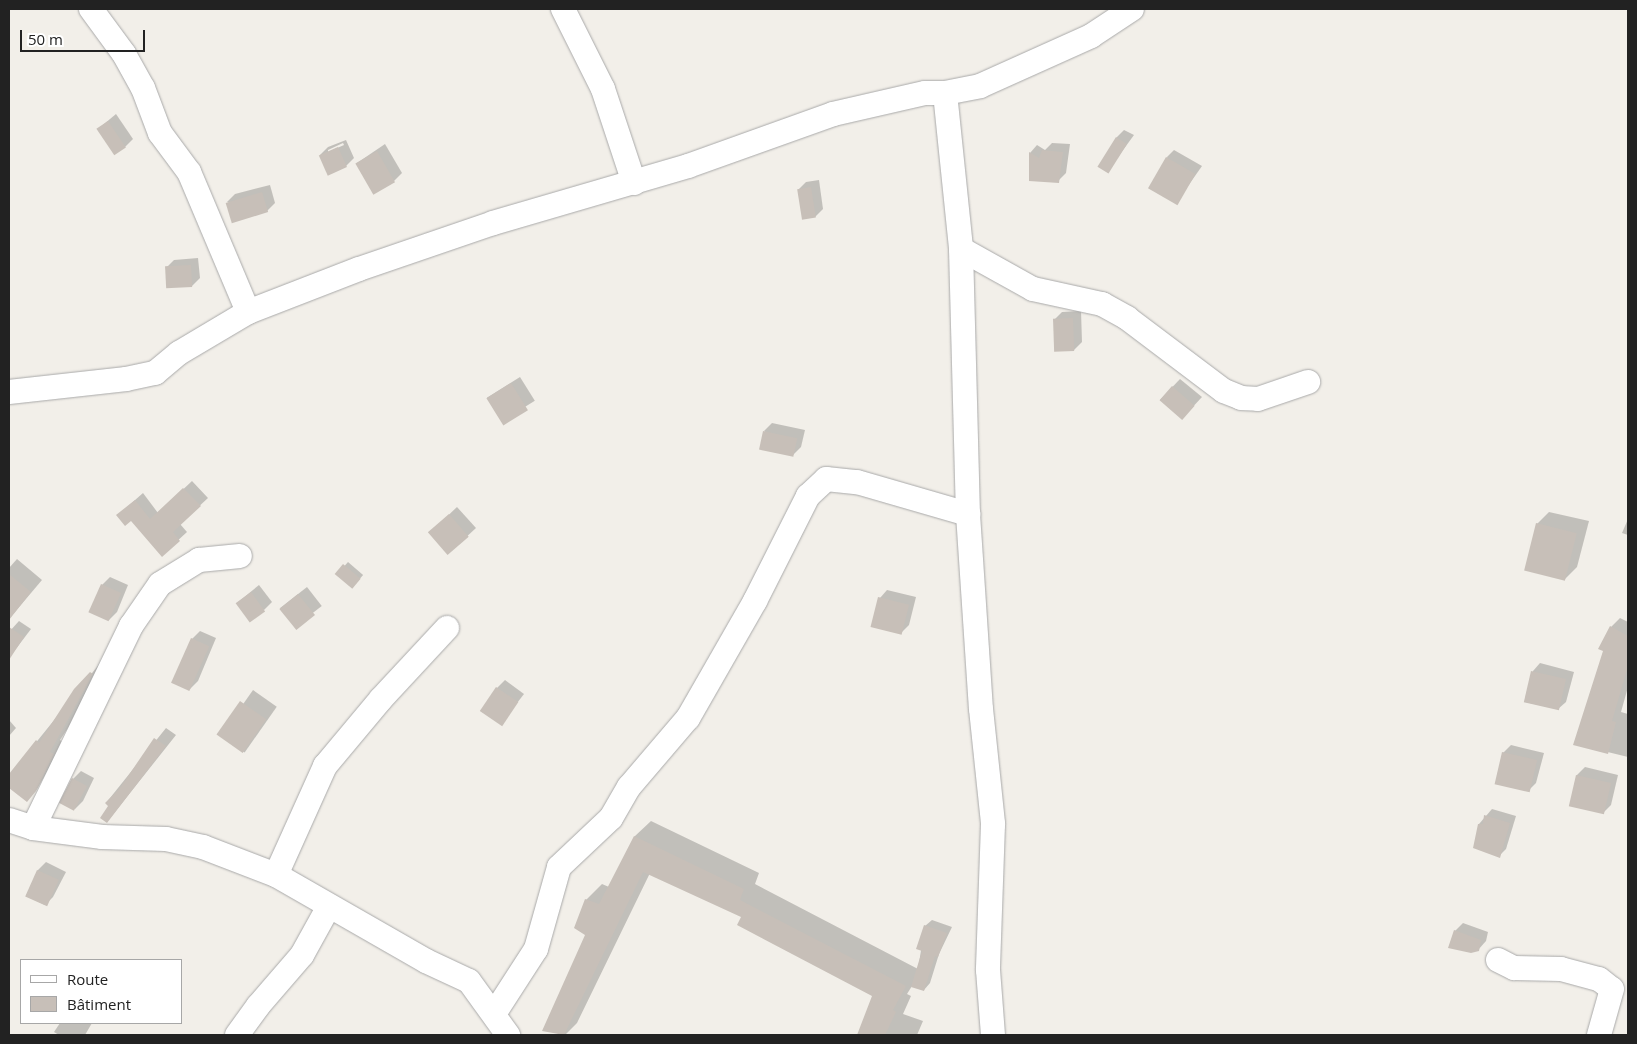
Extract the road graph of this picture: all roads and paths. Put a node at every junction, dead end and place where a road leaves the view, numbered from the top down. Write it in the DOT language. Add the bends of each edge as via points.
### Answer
graph roads {
  1 [pos="91,9"];
  2 [pos="563,9"];
  3 [pos="1132,9"];
  4 [pos="945,93"];
  5 [pos="634,182"];
  6 [pos="961,249"];
  7 [pos="248,312"];
  8 [pos="1308,382"];
  9 [pos="9,392"];
  10 [pos="968,514"];
  11 [pos="240,556"];
  12 [pos="447,628"];
  13 [pos="9,820"];
  14 [pos="33,828"];
  15 [pos="276,875"];
  16 [pos="329,906"];
  17 [pos="1498,960"];
  18 [pos="494,1014"];
  19 [pos="238,1035"];
  20 [pos="508,1035"];
  21 [pos="993,1035"];
  22 [pos="1599,1035"];
  1 -- 7 [label="street" via="124,54 143,88 160,133 189,172"];
  2 -- 5 [label="street" via="603,89"];
  3 -- 4 [label="street" via="1092,36 980,86"];
  4 -- 5 [label="street" via="925,93 833,114"];
  4 -- 6 [label="street"];
  5 -- 7 [label="street" via="424,246"];
  6 -- 8 [label="street" via="1033,289 1102,304 1127,318 1224,391 1241,398 1258,400"];
  6 -- 10 [label="street"];
  7 -- 9 [label="street" via="179,353 155,373 126,380"];
  10 -- 18 [label="street" via="849,481 826,479 808,496 755,601 688,718 629,787 611,818 559,867 536,949"];
  10 -- 21 [label="street" via="981,709 993,824 988,970"];
  11 -- 14 [label="street" via="199,560 160,584 131,626"];
  12 -- 15 [label="street" via="325,766"];
  13 -- 14 [label="street"];
  14 -- 15 [label="street" via="102,837 166,839 203,847"];
  15 -- 16 [label="street"];
  16 -- 18 [label="street" via="426,961 469,980"];
  16 -- 19 [label="street" via="302,955"];
  17 -- 22 [label="street" via="1514,968 1561,969 1612,988"];
  18 -- 20 [label="street"];
}
